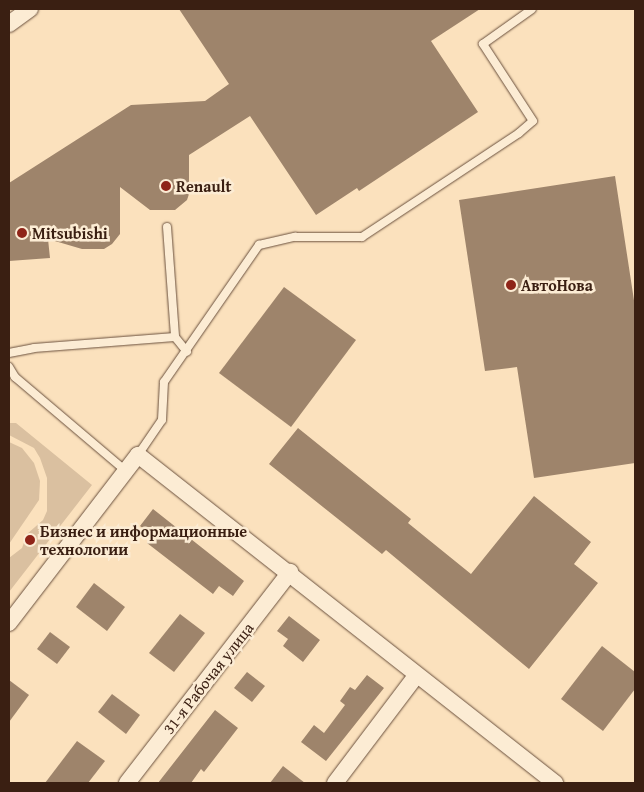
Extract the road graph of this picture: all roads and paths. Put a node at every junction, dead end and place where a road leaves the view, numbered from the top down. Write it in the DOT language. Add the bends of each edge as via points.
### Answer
graph roads {
  1 [pos="30,9"];
  2 [pos="532,9"];
  3 [pos="9,24"];
  4 [pos="167,227"];
  5 [pos="175,338"];
  6 [pos="187,352"];
  7 [pos="9,353"];
  8 [pos="9,367"];
  9 [pos="138,455"];
  10 [pos="126,471"];
  11 [pos="290,572"];
  12 [pos="9,624"];
  13 [pos="416,676"];
  14 [pos="126,783"];
  15 [pos="335,783"];
  16 [pos="555,783"];
  1 -- 3 [label="street"];
  2 -- 6 [label="lane" via="483,44 533,120 519,133 362,237 295,236 259,244"];
  4 -- 5 [label="lane"];
  5 -- 6 [label="lane"];
  5 -- 7 [label="lane" via="34,348"];
  6 -- 9 [label="lane" via="164,382 162,420"];
  8 -- 10 [label="lane" via="15,377"];
  9 -- 10 [label="street"];
  9 -- 11 [label="street"];
  10 -- 12 [label="street"];
  11 -- 13 [label="street"];
  11 -- 14 [label="street, 31-я Рабочая улица"];
  13 -- 15 [label="street"];
  13 -- 16 [label="street"];
}
